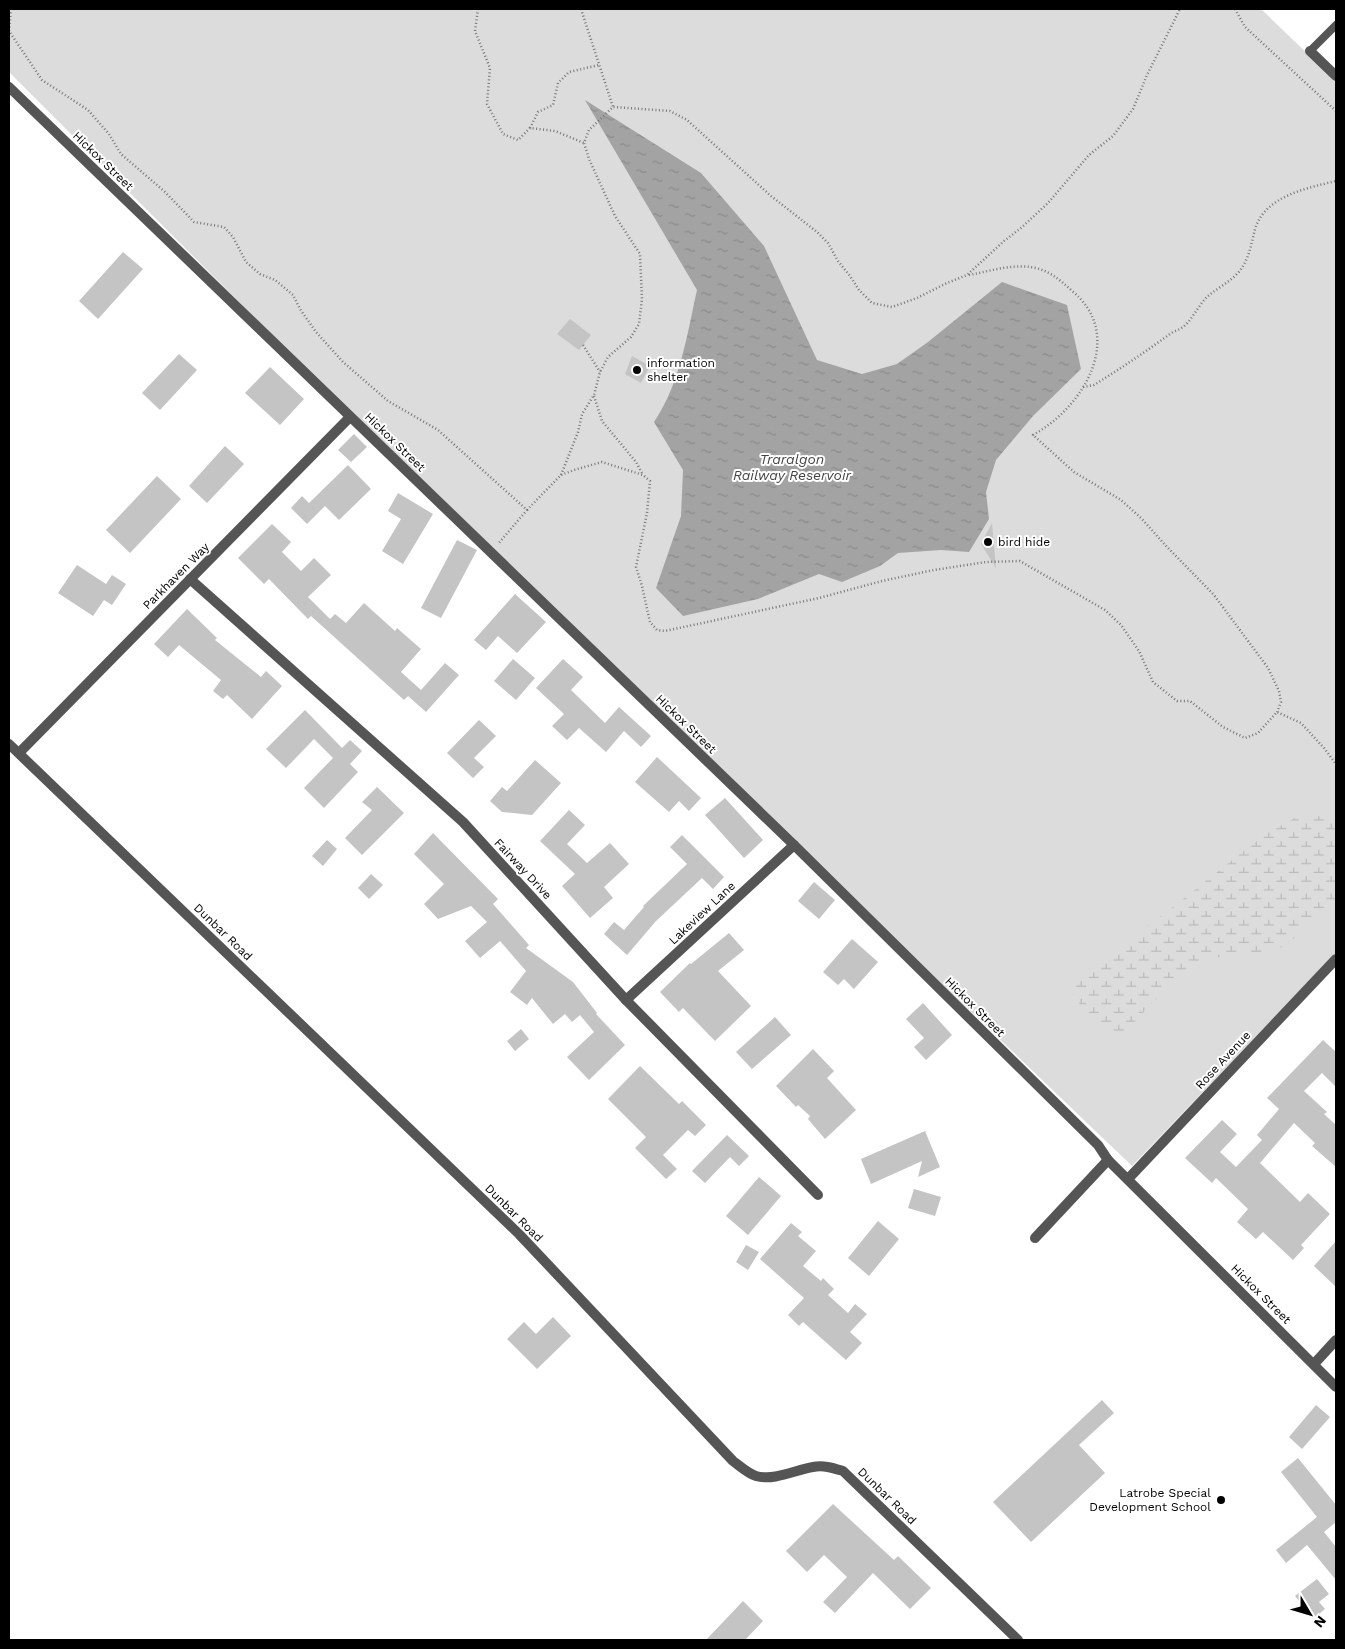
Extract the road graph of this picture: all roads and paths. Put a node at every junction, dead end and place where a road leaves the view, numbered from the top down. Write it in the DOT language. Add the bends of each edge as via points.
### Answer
graph roads {
  1 [pos="11,9"];
  2 [pos="478,9"];
  3 [pos="581,9"];
  4 [pos="1180,9"];
  5 [pos="1235,9"];
  6 [pos="1336,25"];
  7 [pos="1310,51"];
  8 [pos="599,65"];
  9 [pos="1336,76"];
  10 [pos="9,87"];
  11 [pos="613,107"];
  12 [pos="1336,111"];
  13 [pos="530,128"];
  14 [pos="584,143"];
  15 [pos="1336,181"];
  16 [pos="967,275"];
  17 [pos="583,345"];
  18 [pos="600,372"];
  19 [pos="1083,387"];
  20 [pos="594,395"];
  21 [pos="350,417"];
  22 [pos="561,475"];
  23 [pos="643,475"];
  24 [pos="527,510"];
  25 [pos="491,552"];
  26 [pos="190,579"];
  27 [pos="1277,712"];
  28 [pos="9,744"];
  29 [pos="19,754"];
  30 [pos="1336,764"];
  31 [pos="794,845"];
  32 [pos="1336,959"];
  33 [pos="626,1000"];
  34 [pos="1108,1160"];
  35 [pos="1128,1179"];
  36 [pos="818,1196"];
  37 [pos="1035,1238"];
  38 [pos="1336,1340"];
  39 [pos="1314,1364"];
  40 [pos="1336,1387"];
  41 [pos="1018,1640"];
  1 -- 24 [label="path" via="10,31 42,80 88,110 121,154 194,222 224,227 246,262 293,295 316,332 343,362 388,401 438,430"];
  2 -- 13 [label="path" via="475,31 490,68 487,104 503,134 518,140"];
  3 -- 8 [label="path"];
  4 -- 16 [label="path" via="1133,109 1113,136 1089,155 1048,203"];
  5 -- 12 [label="path" via="1245,27"];
  6 -- 7 [label="lane"];
  7 -- 9 [label="street"];
  8 -- 11 [label="path"];
  8 -- 13 [label="path" via="569,72 558,83 553,105 538,112"];
  10 -- 21 [label="street, Hickox Street"];
  11 -- 14 [label="path" via="589,130"];
  11 -- 16 [label="path" via="670,111 687,120 771,196 817,232 858,290 872,303 892,307"];
  13 -- 14 [label="path" via="555,131"];
  14 -- 18 [label="path" via="615,216 640,254 642,290 639,324 631,338 608,357"];
  15 -- 19 [label="path" via="1288,195 1275,203 1257,223 1243,266 1207,297 1184,326 1094,385"];
  16 -- 19 [label="path" via="1005,267 1035,268 1052,273 1086,303 1094,318 1097,334 1095,366"];
  17 -- 18 [label="path"];
  18 -- 20 [label="path"];
  19 -- 27 [label="path" via="1060,416 1033,435 1074,472 1121,500 1214,595 1268,668 1282,702"];
  20 -- 22 [label="path" via="582,414"];
  20 -- 23 [label="path" via="602,421"];
  21 -- 25 [label="street, Hickox Street"];
  21 -- 26 [label="street, Parkhaven Way"];
  22 -- 23 [label="path" via="602,462"];
  22 -- 24 [label="path"];
  23 -- 27 [label="path" via="650,481 650,494 636,567 650,622 657,630 742,615 934,570 986,562 1020,562 1105,610 1121,625 1139,651 1153,682 1177,701 1190,701 1223,727 1245,738 1258,733"];
  24 -- 25 [label="path"];
  25 -- 31 [label="street, Hickox Street"];
  26 -- 29 [label="street, Parkhaven Way"];
  26 -- 33 [label="street, Fairway Drive" via="463,822"];
  27 -- 30 [label="path" via="1301,723"];
  28 -- 29 [label="street, Dunbar Road"];
  29 -- 41 [label="street, Dunbar Road" via="519,1234 733,1461 756,1476 770,1477 819,1466 843,1471"];
  31 -- 33 [label="street, Lakeview Lane"];
  31 -- 34 [label="street, Hickox Street" via="1098,1146"];
  32 -- 35 [label="street, Rose Avenue"];
  33 -- 36 [label="street, Fairway Drive"];
  34 -- 35 [label="street, Hickox Street"];
  34 -- 37 [label="street"];
  35 -- 39 [label="street, Hickox Street"];
  38 -- 39 [label="street"];
  39 -- 40 [label="street, Hickox Street"];
}
